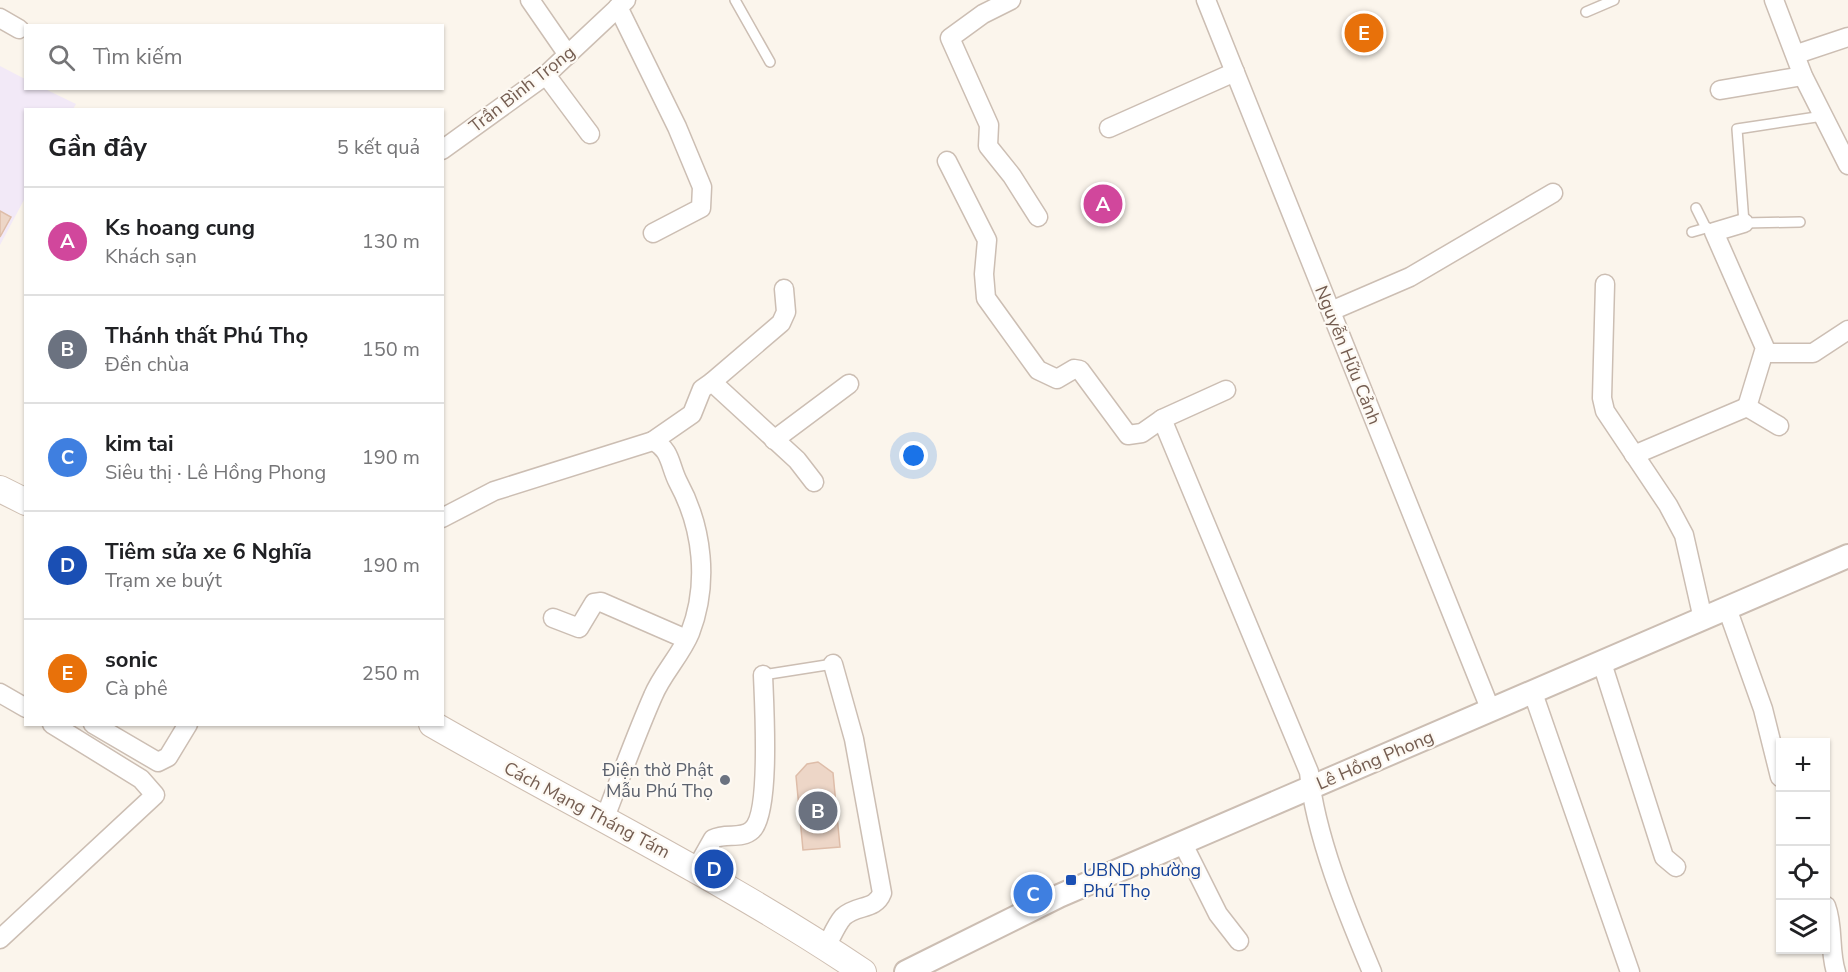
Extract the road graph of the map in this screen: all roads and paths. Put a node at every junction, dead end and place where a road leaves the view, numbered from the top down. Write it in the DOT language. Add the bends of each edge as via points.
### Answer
graph roads {
  1 [pos="530,0"];
  2 [pos="735,0"];
  3 [pos="1011,0"];
  4 [pos="1206,0"];
  5 [pos="1614,0"];
  6 [pos="1774,0"];
  7 [pos="622,4"];
  8 [pos="1586,12"];
  9 [pos="0,18"];
  10 [pos="19,29"];
  11 [pos="1848,37"];
  12 [pos="1797,54"];
  13 [pos="568,55"];
  14 [pos="770,62"];
  15 [pos="1235,72"];
  16 [pos="546,75"];
  17 [pos="1803,76"];
  18 [pos="1719,90"];
  19 [pos="1823,116"];
  20 [pos="1109,128"];
  21 [pos="590,134"];
  22 [pos="444,149"];
  23 [pos="947,160"];
  24 [pos="1848,165"];
  25 [pos="1552,192"];
  26 [pos="1696,208"];
  27 [pos="1038,217"];
  28 [pos="1800,222"];
  29 [pos="1744,223"];
  30 [pos="1710,230"];
  31 [pos="1692,232"];
  32 [pos="653,233"];
  33 [pos="1605,284"];
  34 [pos="784,289"];
  35 [pos="1331,311"];
  36 [pos="1848,330"];
  37 [pos="1764,353"];
  38 [pos="712,382"];
  39 [pos="849,384"];
  40 [pos="1226,390"];
  41 [pos="1747,407"];
  42 [pos="1162,419"];
  43 [pos="1779,426"];
  44 [pos="774,440"];
  45 [pos="653,441"];
  46 [pos="1634,455"];
  47 [pos="814,482"];
  48 [pos="0,489"];
  49 [pos="24,501"];
  50 [pos="444,517"];
  51 [pos="1848,556"];
  52 [pos="1727,608"];
  53 [pos="553,618"];
  54 [pos="1703,619"];
  55 [pos="686,639"];
  56 [pos="1602,663"];
  57 [pos="833,664"];
  58 [pos="763,675"];
  59 [pos="0,693"];
  60 [pos="1533,693"];
  61 [pos="24,707"];
  62 [pos="1491,711"];
  63 [pos="55,726"];
  64 [pos="96,726"];
  65 [pos="187,726"];
  66 [pos="436,726"];
  67 [pos="1776,761"];
  68 [pos="1311,788"];
  69 [pos="604,820"];
  70 [pos="1182,842"];
  71 [pos="1676,867"];
  72 [pos="696,869"];
  73 [pos="0,939"];
  74 [pos="1239,941"];
  75 [pos="826,947"];
  76 [pos="1830,954"];
  77 [pos="862,972"];
  78 [pos="906,972"];
  79 [pos="1372,972"];
  80 [pos="1630,972"];
  81 [pos="1836,972"];
  1 -- 13 [label="street"];
  2 -- 14 [label="lane"];
  3 -- 27 [label="street" via="950,38 989,124 988,146"];
  4 -- 15 [label="street, Nguyễn Hữu Cảnh"];
  5 -- 8 [label="lane"];
  6 -- 12 [label="street"];
  7 -- 13 [label="street, Trần Bình Trọng"];
  7 -- 32 [label="street" via="704,195 701,208"];
  9 -- 10 [label="street"];
  11 -- 12 [label="street"];
  12 -- 17 [label="street"];
  13 -- 16 [label="street, Trần Bình Trọng"];
  15 -- 20 [label="street"];
  15 -- 35 [label="street, Nguyễn Hữu Cảnh"];
  16 -- 21 [label="street"];
  16 -- 22 [label="street, Trần Bình Trọng"];
  17 -- 18 [label="street"];
  17 -- 19 [label="street"];
  19 -- 24 [label="street"];
  19 -- 29 [label="lane" via="1737,129"];
  23 -- 42 [label="street" via="987,240 986,297 1038,370 1057,379 1074,369 1080,370 1128,435 1142,433"];
  25 -- 35 [label="street" via="1410,277"];
  26 -- 30 [label="lane"];
  28 -- 29 [label="lane"];
  29 -- 30 [label="street"];
  30 -- 31 [label="lane"];
  30 -- 37 [label="street" via="1762,340"];
  33 -- 46 [label="street" via="1602,398 1616,431"];
  34 -- 38 [label="street" via="786,312 780,323"];
  35 -- 62 [label="street, Nguyễn Hữu Cảnh"];
  36 -- 37 [label="street" via="1813,353"];
  37 -- 41 [label="street"];
  38 -- 44 [label="street"];
  38 -- 45 [label="street" via="702,389 692,414"];
  39 -- 44 [label="street"];
  40 -- 42 [label="street"];
  41 -- 43 [label="street"];
  41 -- 46 [label="street"];
  42 -- 68 [label="street" via="1282,703 1309,772"];
  44 -- 47 [label="street"];
  45 -- 50 [label="street" via="494,491"];
  45 -- 55 [label="street" via="662,445 672,464 689,502 700,542 701,594"];
  46 -- 54 [label="street" via="1684,535"];
  48 -- 49 [label="main road"];
  51 -- 52 [label="street, Lê Hồng Phong"];
  52 -- 54 [label="street, Lê Hồng Phong"];
  52 -- 67 [label="street" via="1763,709"];
  53 -- 55 [label="street" via="579,628 594,603 601,602"];
  54 -- 56 [label="street, Lê Hồng Phong"];
  55 -- 69 [label="street" via="653,694"];
  56 -- 60 [label="street, Lê Hồng Phong"];
  56 -- 71 [label="street" via="1664,857"];
  57 -- 58 [label="lane"];
  57 -- 75 [label="street" via="854,739 882,893 873,906 860,907 843,917"];
  58 -- 72 [label="street" via="766,748 755,828 746,836 713,839"];
  59 -- 61 [label="street"];
  60 -- 62 [label="street, Lê Hồng Phong"];
  60 -- 80 [label="street"];
  62 -- 68 [label="street, Lê Hồng Phong"];
  63 -- 73 [label="street" via="141,779 156,795"];
  64 -- 65 [label="street" via="158,762 168,757"];
  66 -- 69 [label="main road, Cách Mạng Tháng Tám"];
  68 -- 70 [label="street, Lê Hồng Phong"];
  68 -- 79 [label="street" via="1351,924"];
  69 -- 72 [label="main road, Cách Mạng Tháng Tám"];
  70 -- 74 [label="street" via="1218,914"];
  70 -- 78 [label="street, Lê Hồng Phong" via="1059,896"];
  72 -- 75 [label="main road, Cách Mạng Tháng Tám"];
  75 -- 77 [label="main road, Cách Mạng Tháng Tám"];
  76 -- 81 [label="street"];
}
